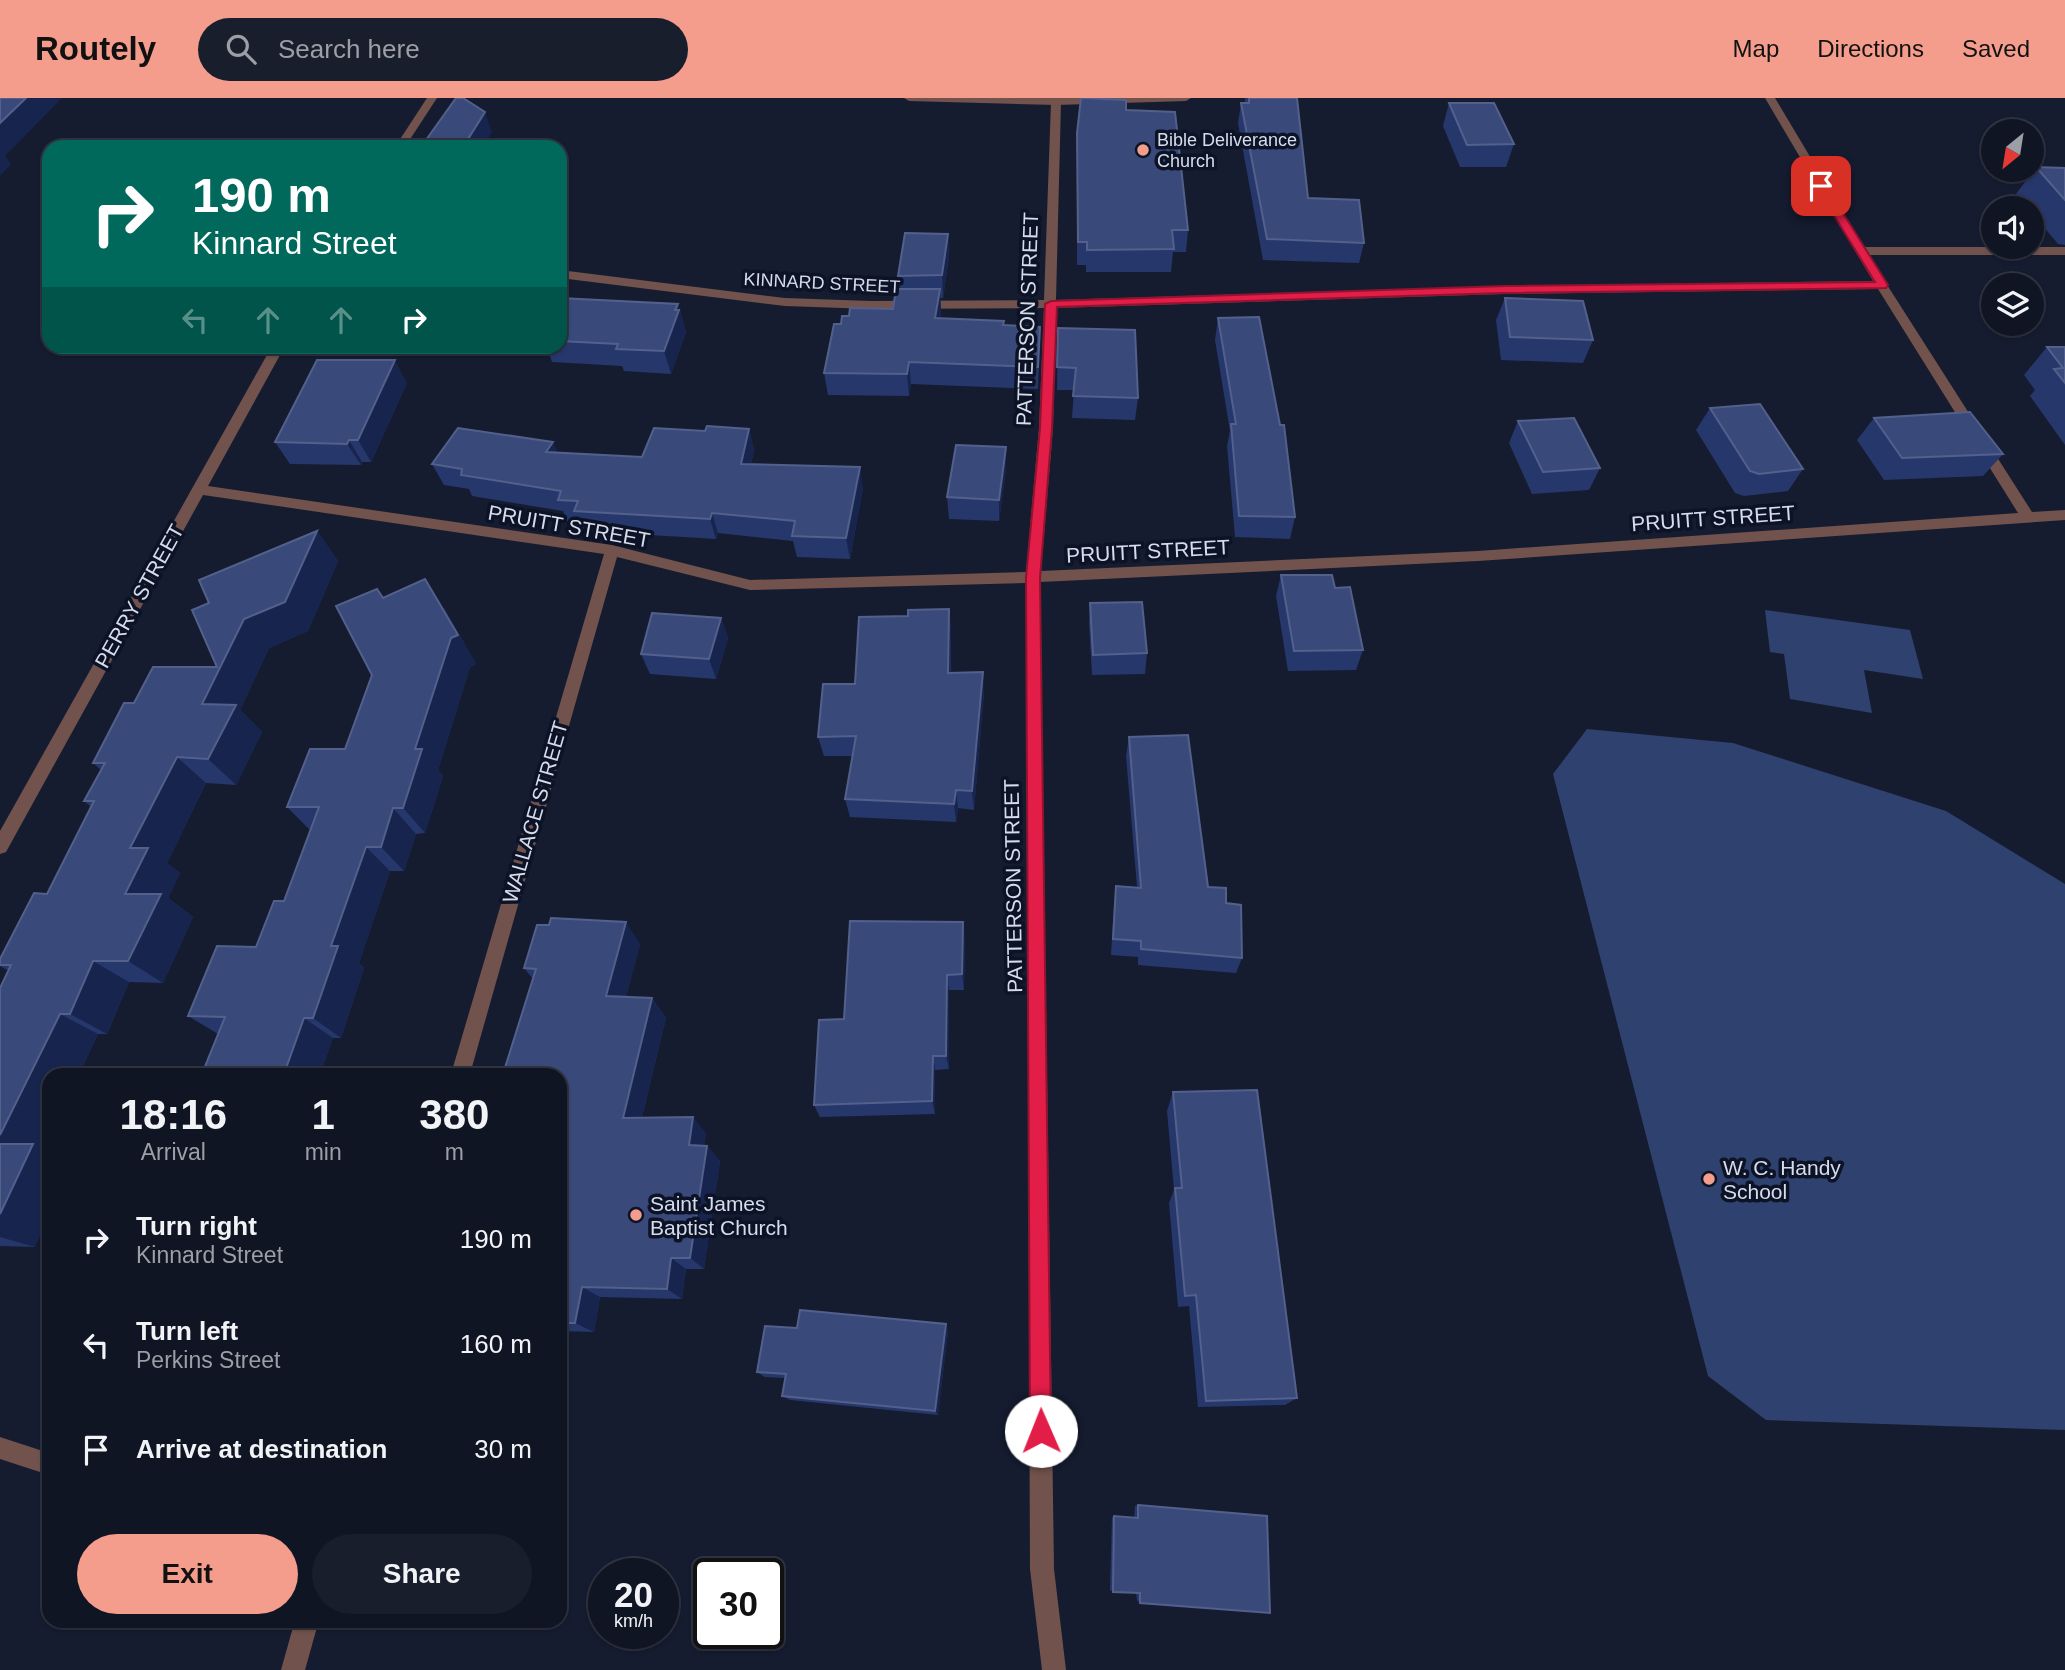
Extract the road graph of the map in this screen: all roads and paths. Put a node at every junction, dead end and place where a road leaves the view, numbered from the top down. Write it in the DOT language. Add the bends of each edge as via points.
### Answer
graph roads {
  1 [pos="432,98"];
  2 [pos="909,98"];
  3 [pos="1186,98"];
  4 [pos="1770,98"];
  5 [pos="937,99"];
  6 [pos="1128,99"];
  7 [pos="1056,102"];
  8 [pos="405,140"];
  9 [pos="1860,251"];
  10 [pos="2065,251"];
  11 [pos="567,275"];
  12 [pos="1882,285"];
  13 [pos="1051,304"];
  14 [pos="274,354"];
  15 [pos="197,489"];
  16 [pos="2065,514"];
  17 [pos="2027,516"];
  18 [pos="612,550"];
  19 [pos="1033,578"];
  20 [pos="0,847"];
  21 [pos="463,1068"];
  22 [pos="0,1448"];
  23 [pos="42,1462"];
  24 [pos="305,1628"];
  25 [pos="293,1670"];
  26 [pos="1054,1670"];
  1 -- 8 [label="street"];
  2 -- 5 [label="street"];
  3 -- 6 [label="street"];
  4 -- 9 [label="street"];
  5 -- 7 [label="street"];
  6 -- 7 [label="street"];
  7 -- 13 [label="street, PATTERSON STREET"];
  9 -- 10 [label="street"];
  9 -- 12 [label="street"];
  11 -- 13 [label="street, KINNARD STREET" via="785,302"];
  12 -- 13 [label="street, KINNARD STREET" via="1504,290"];
  12 -- 17 [label="street"];
  13 -- 19 [label="street, PATTERSON STREET"];
  14 -- 15 [label="street, PERRY STREET"];
  15 -- 18 [label="street, PRUITT STREET"];
  15 -- 20 [label="street, PERRY STREET"];
  16 -- 17 [label="street, PRUITT STREET"];
  17 -- 19 [label="street, PRUITT STREET" via="1478,556"];
  18 -- 19 [label="street, PRUITT STREET" via="750,585"];
  18 -- 21 [label="street, WALLACE STREET"];
  19 -- 26 [label="street, PATTERSON STREET" via="1042,1569"];
  22 -- 23 [label="street"];
  24 -- 25 [label="street"];
}
